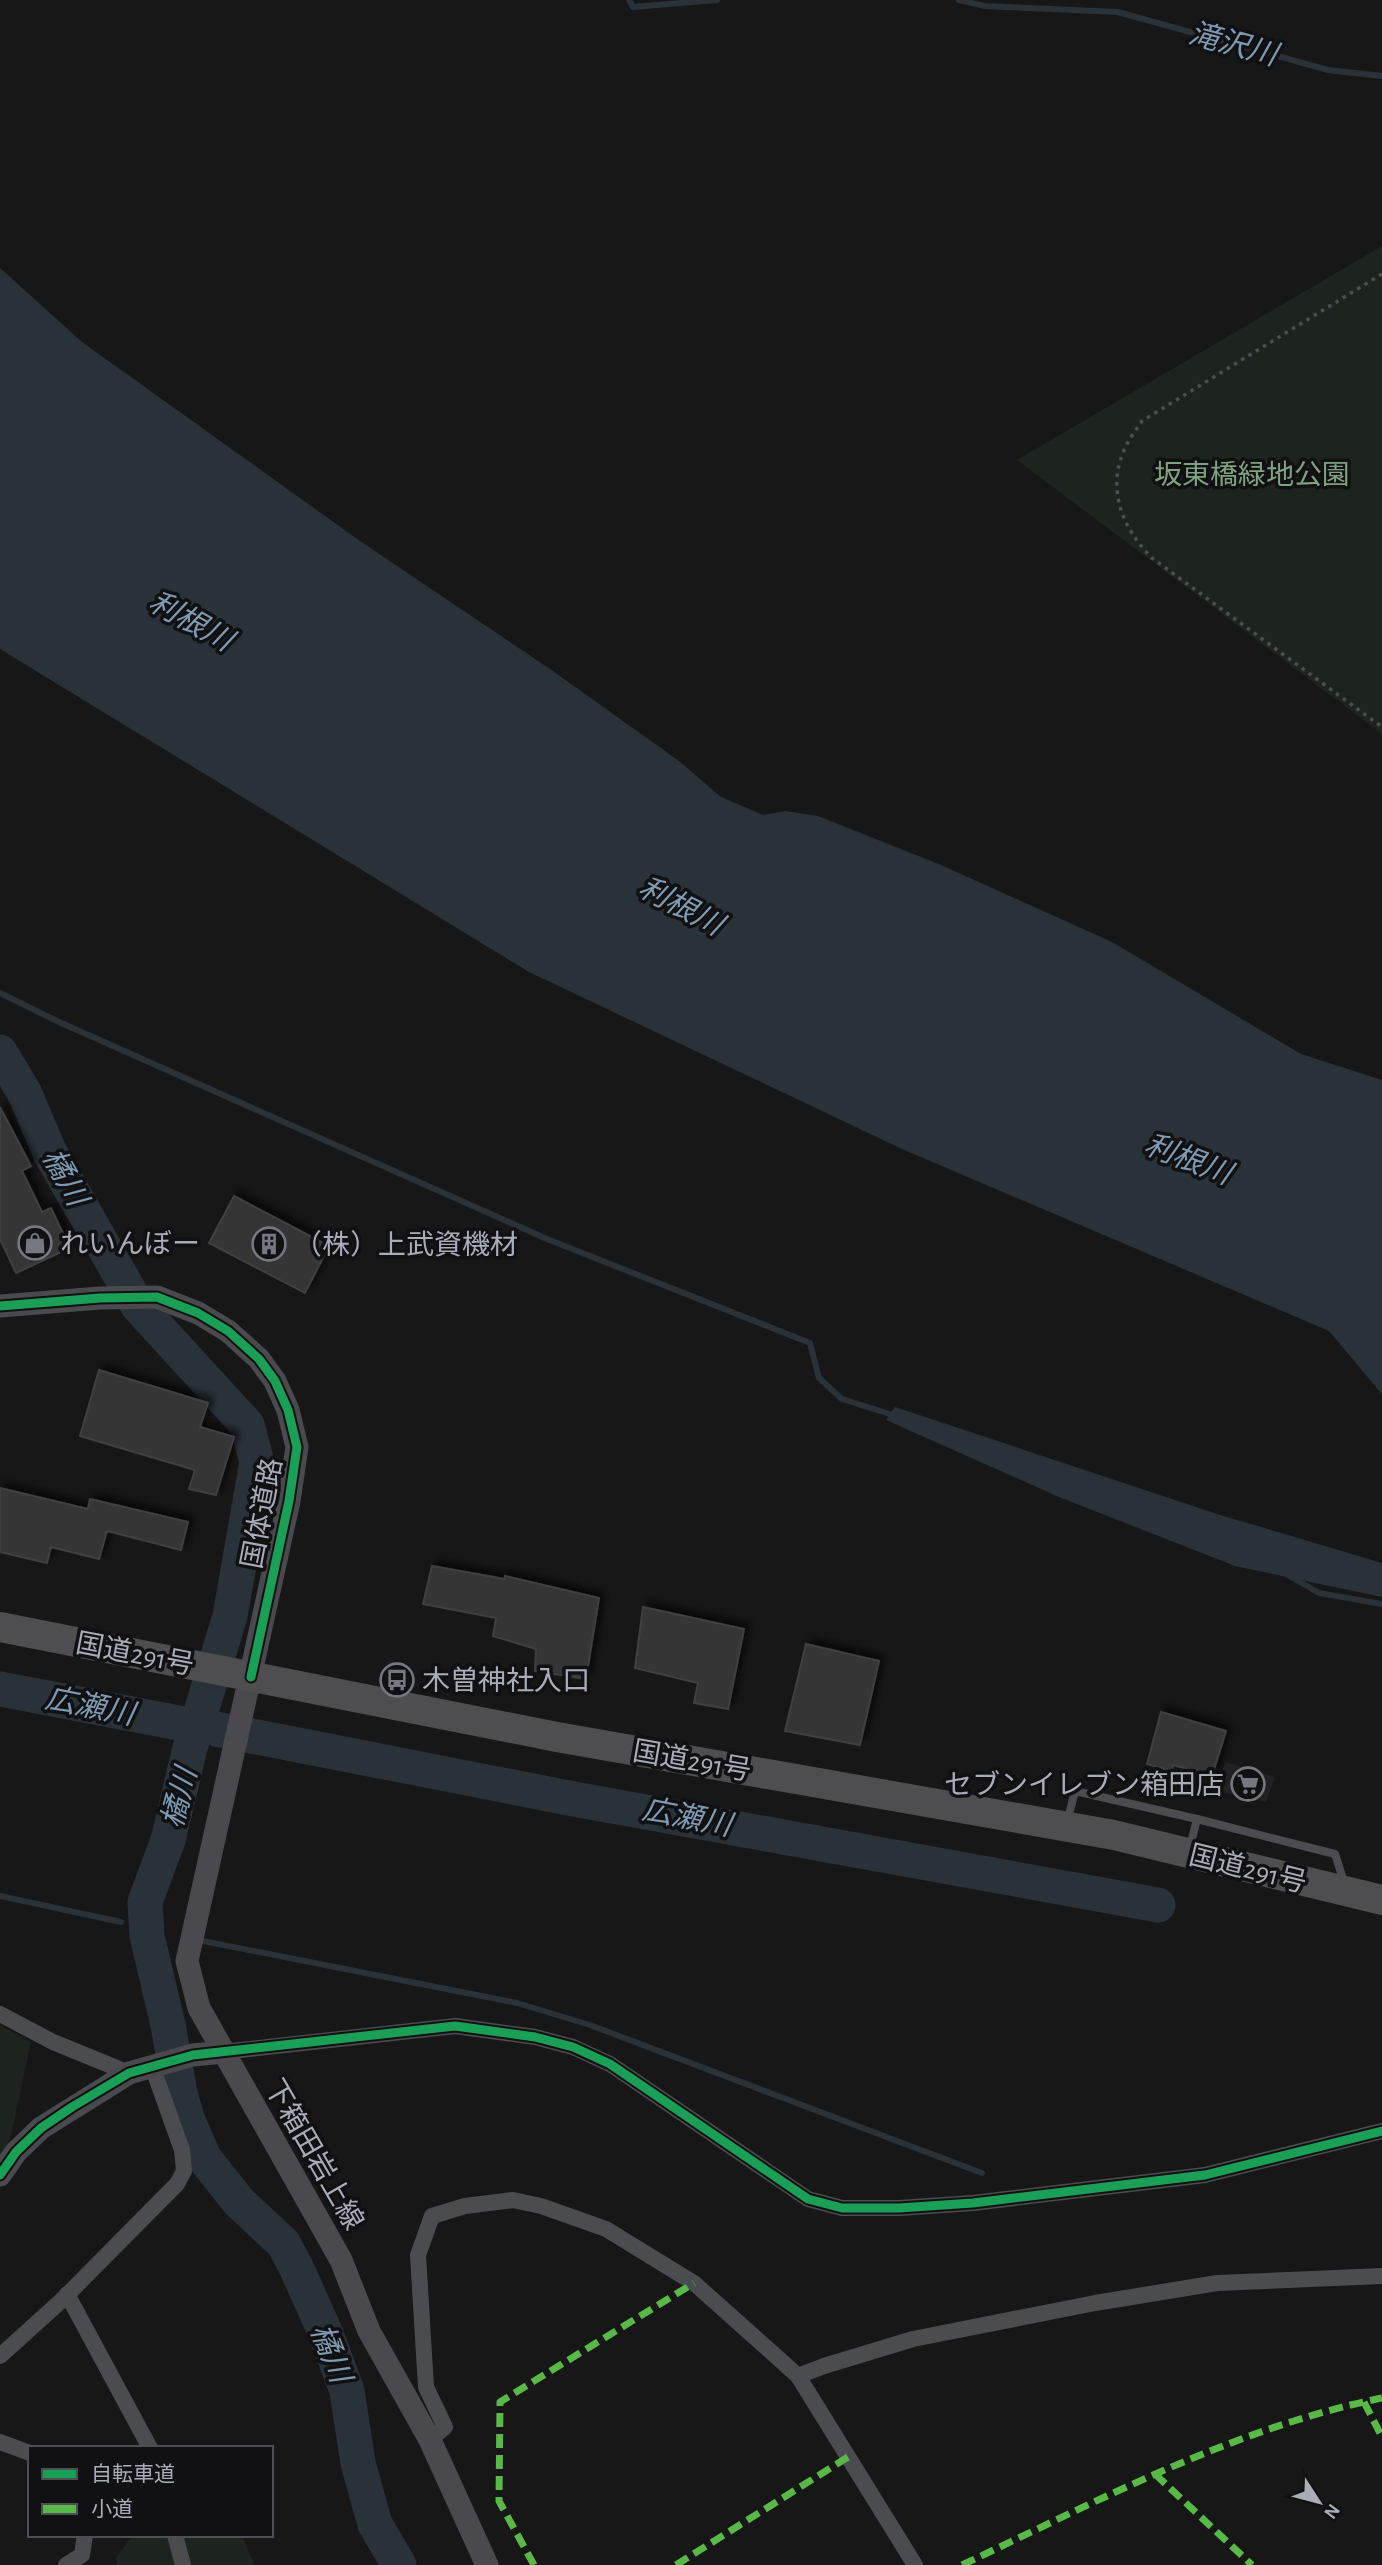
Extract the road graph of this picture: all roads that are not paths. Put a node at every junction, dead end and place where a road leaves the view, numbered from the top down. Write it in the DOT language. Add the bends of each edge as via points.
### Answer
graph roads {
  1 [pos="0,1306"];
  2 [pos="0,1627"];
  3 [pos="239,1674"];
  4 [pos="1197,1819"];
  5 [pos="1066,1827"];
  6 [pos="1189,1853"];
  7 [pos="1347,1892"];
  8 [pos="1382,1900"];
  9 [pos="0,2014"];
  10 [pos="223,2052"];
  11 [pos="156,2065"];
  12 [pos="129,2073"];
  13 [pos="1382,2131"];
  14 [pos="0,2175"];
  15 [pos="1382,2276"];
  16 [pos="67,2294"];
  17 [pos="0,2356"];
  18 [pos="798,2376"];
  19 [pos="430,2441"];
  20 [pos="0,2442"];
  21 [pos="149,2446"];
  22 [pos="28,2452"];
  23 [pos="85,2537"];
  24 [pos="176,2537"];
  25 [pos="66,2565"];
  26 [pos="183,2565"];
  27 [pos="486,2565"];
  28 [pos="915,2565"];
  1 -- 3 [label="main road, 国体道路" via="157,1297 228,1331 275,1381 297,1447"];
  2 -- 3 [label="highway, 国道291号"];
  3 -- 5 [label="highway, 国道291号" via="557,1737"];
  3 -- 10 [label="main road, 下箱田岩上線" via="242,1714 187,1961 199,2008"];
  4 -- 5 [label="lane" via="1074,1791"];
  4 -- 6 [label="lane"];
  4 -- 7 [label="lane" via="1335,1854"];
  5 -- 6 [label="highway, 国道291号"];
  6 -- 7 [label="highway, 国道291号"];
  7 -- 8 [label="highway, 国道291号"];
  9 -- 12 [label="street"];
  10 -- 11 [label="main road"];
  10 -- 13 [label="street" via="455,2026 535,2037 610,2064 808,2199 842,2208 973,2203 1205,2175"];
  10 -- 19 [label="main road, 下箱田岩上線" via="341,2260 369,2331"];
  11 -- 12 [label="main road"];
  11 -- 16 [label="street" via="184,2171 177,2184"];
  12 -- 14 [label="main road" via="41,2128"];
  15 -- 18 [label="street" via="1217,2283 1095,2303 913,2339"];
  16 -- 17 [label="street"];
  16 -- 21 [label="street"];
  18 -- 19 [label="street" via="694,2284 606,2229 513,2200 465,2206 432,2216 418,2255 426,2387 446,2427"];
  18 -- 28 [label="street"];
  19 -- 27 [label="main road, 下箱田岩上線"];
  20 -- 22 [label="street"];
  23 -- 25 [label="street" via="82,2555"];
  24 -- 26 [label="street"];
}
